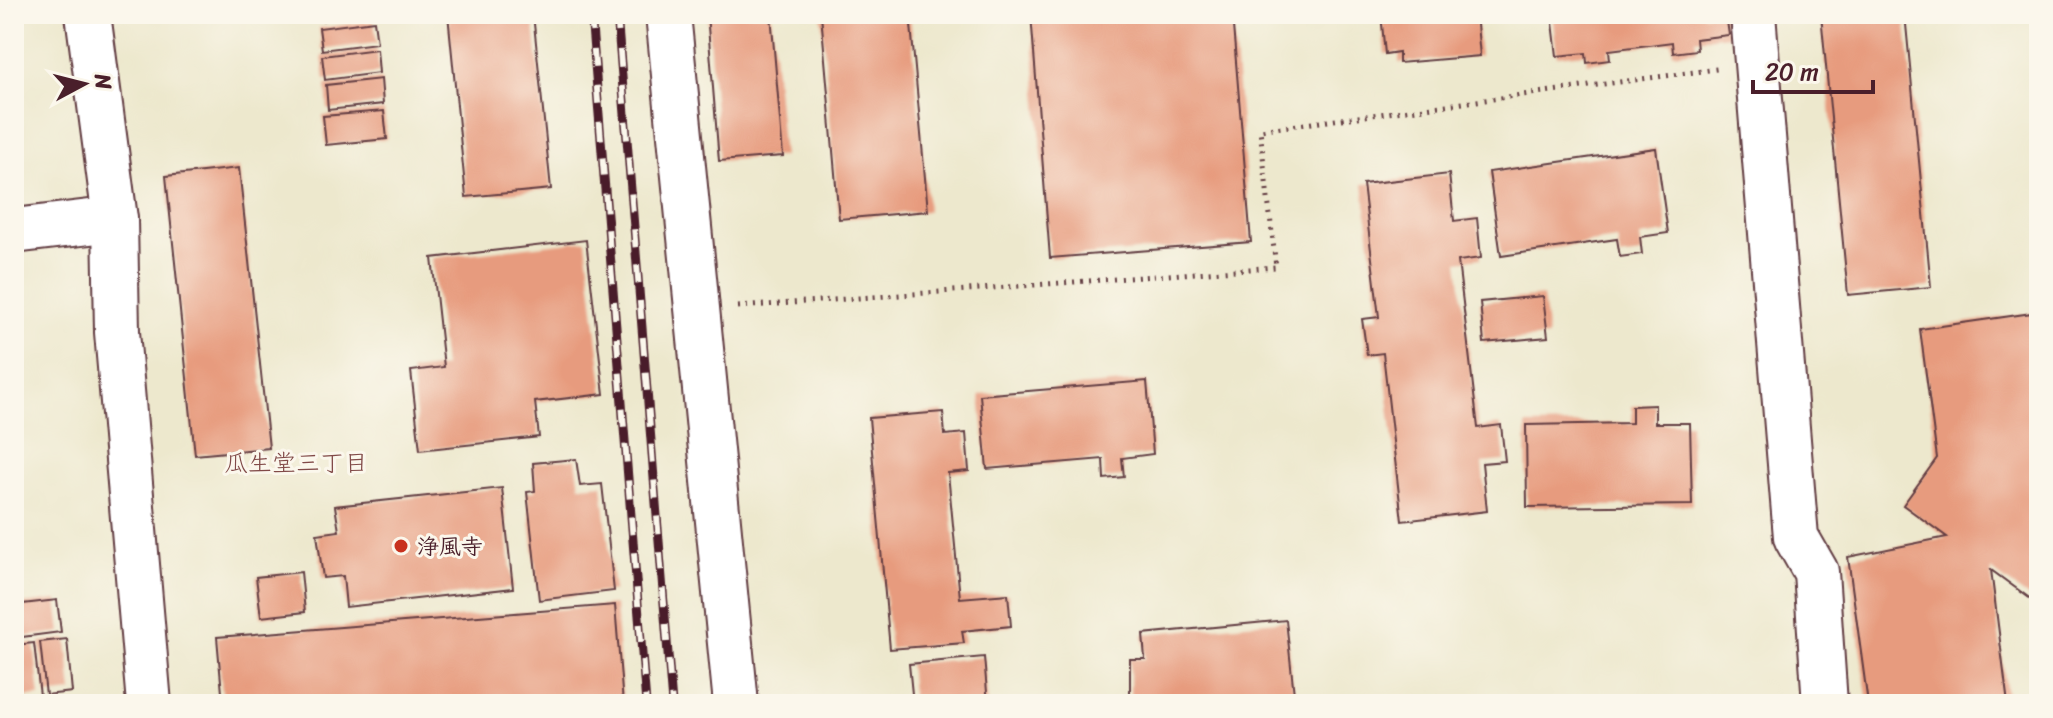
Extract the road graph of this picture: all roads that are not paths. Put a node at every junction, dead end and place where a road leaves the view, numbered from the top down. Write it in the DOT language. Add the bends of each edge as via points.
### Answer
graph roads {
  1 [pos="88,14"];
  2 [pos="668,14"];
  3 [pos="1753,14"];
  4 [pos="115,219"];
  5 [pos="14,231"];
  6 [pos="149,704"];
  7 [pos="736,704"];
  8 [pos="1825,704"];
  1 -- 4 [label="street"];
  2 -- 7 [label="street"];
  3 -- 8 [label="street" via="1796,537 1816,572"];
  4 -- 5 [label="street"];
  4 -- 6 [label="street" via="117,332"];
}
